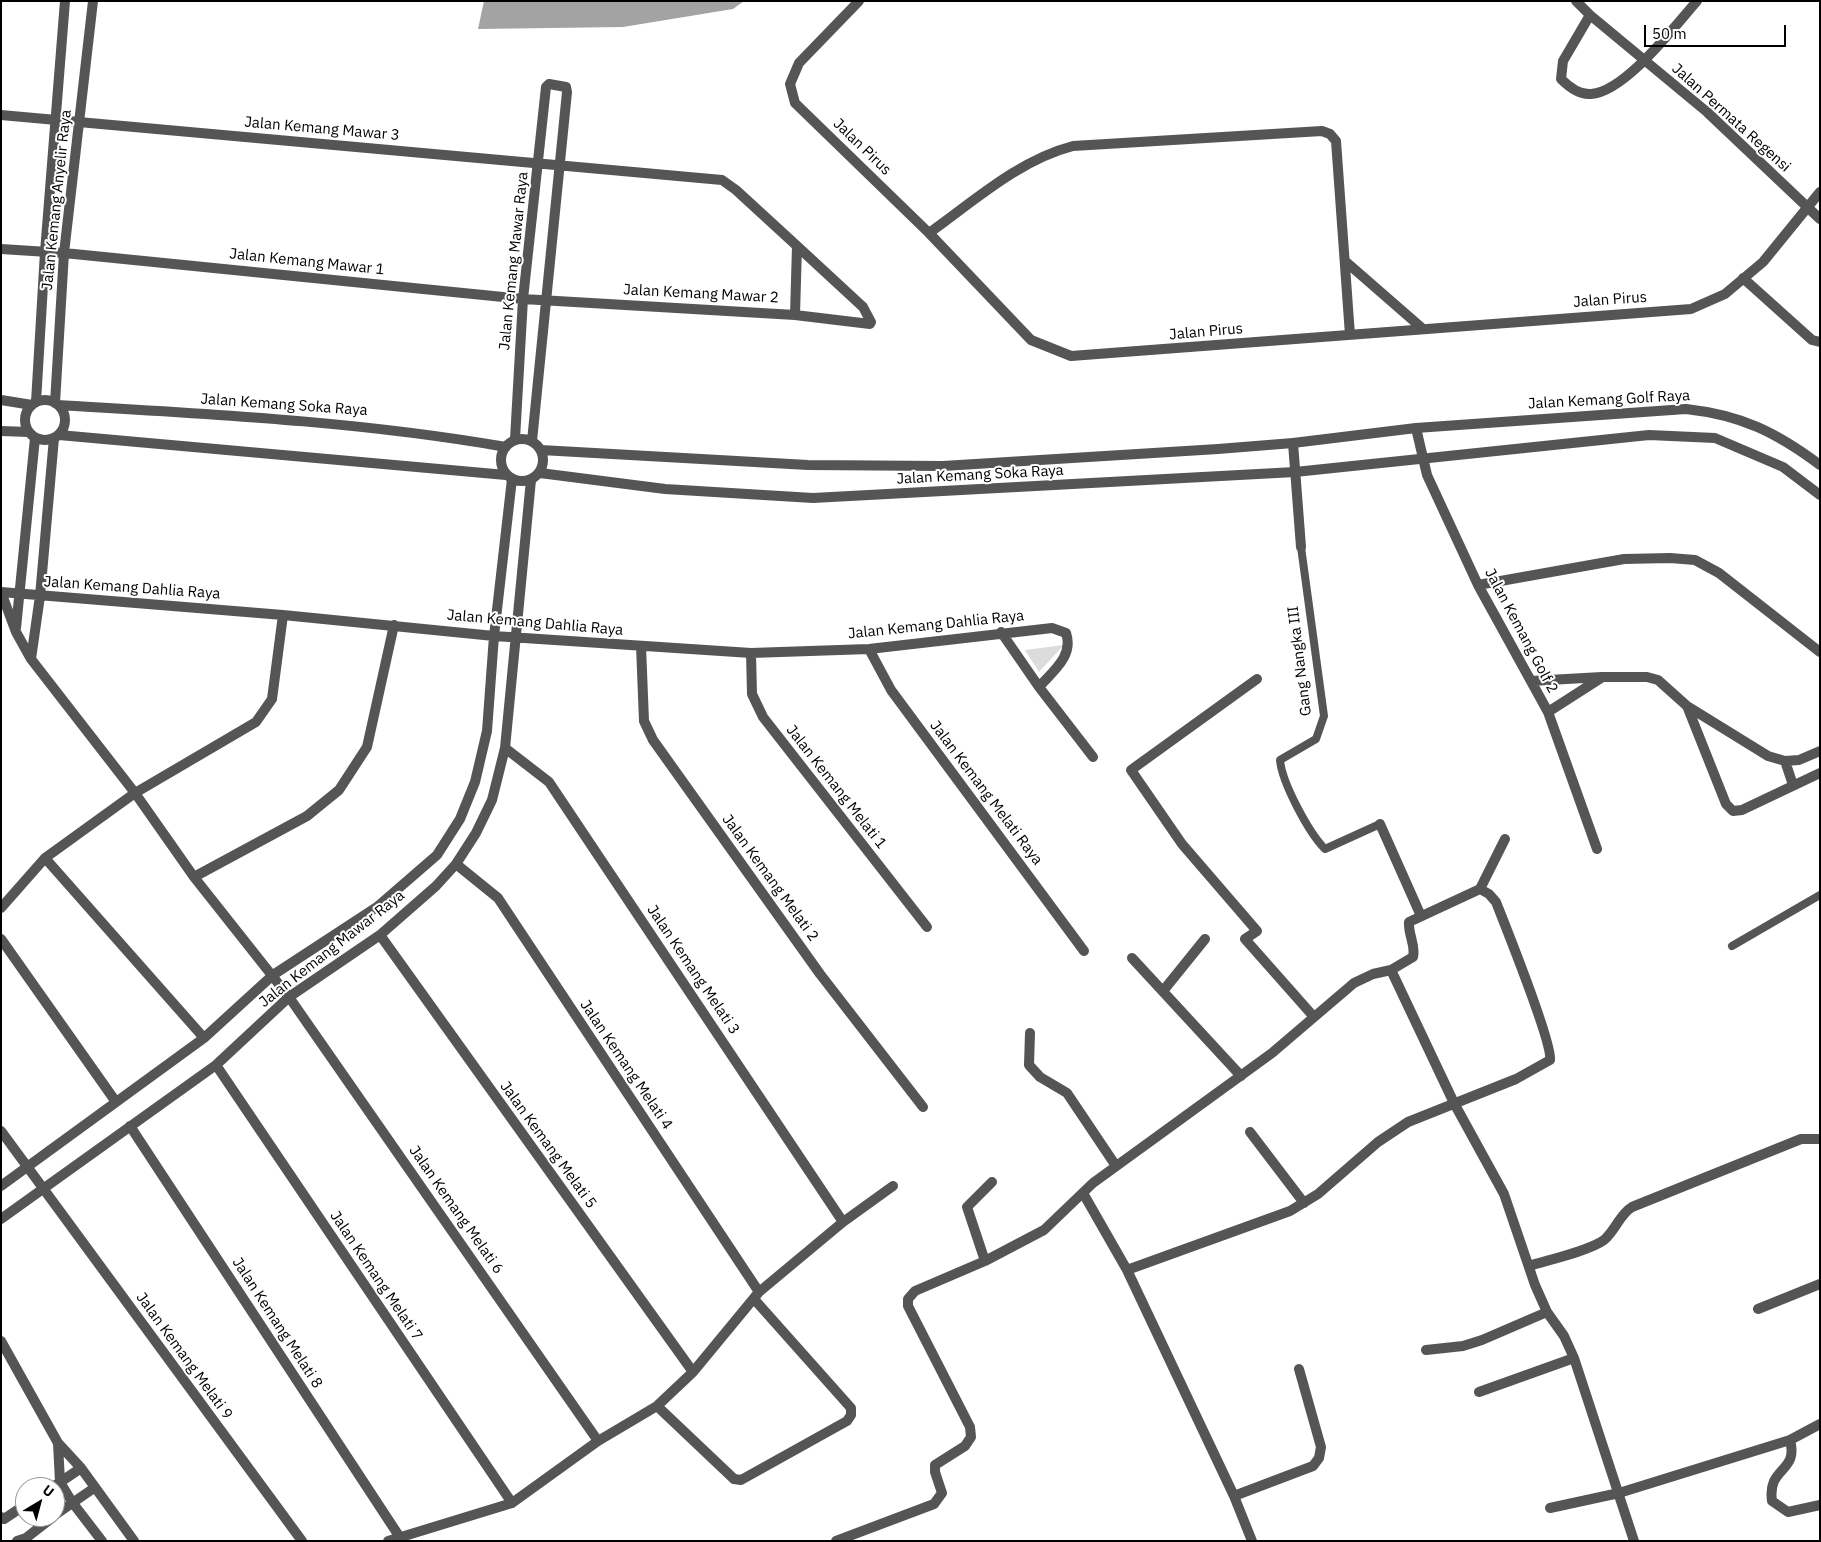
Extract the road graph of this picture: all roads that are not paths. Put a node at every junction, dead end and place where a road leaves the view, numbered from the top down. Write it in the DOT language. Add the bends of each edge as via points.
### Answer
graph roads {
  1 [pos="65,1"];
  2 [pos="93,1"];
  3 [pos="859,1"];
  4 [pos="1576,1"];
  5 [pos="1697,1"];
  6 [pos="1590,16"];
  7 [pos="1645,60"];
  8 [pos="1,115"];
  9 [pos="55,119"];
  10 [pos="80,122"];
  11 [pos="539,164"];
  12 [pos="562,166"];
  13 [pos="1820,192"];
  14 [pos="1806,207"];
  15 [pos="1820,219"];
  16 [pos="929,232"];
  17 [pos="796,246"];
  18 [pos="1,249"];
  19 [pos="45,252"];
  20 [pos="64,253"];
  21 [pos="1345,262"];
  22 [pos="1743,278"];
  23 [pos="523,299"];
  24 [pos="546,300"];
  25 [pos="795,315"];
  26 [pos="1423,329"];
  27 [pos="1350,335"];
  28 [pos="1820,342"];
  29 [pos="1,400"];
  30 [pos="34,403"];
  31 [pos="57,404"];
  32 [pos="1416,428"];
  33 [pos="1,431"];
  34 [pos="32,435"];
  35 [pos="57,437"];
  36 [pos="515,439"];
  37 [pos="532,441"];
  38 [pos="1293,443"];
  39 [pos="506,447"];
  40 [pos="541,450"];
  41 [pos="1422,459"];
  42 [pos="1820,465"];
  43 [pos="1295,472"];
  44 [pos="540,473"];
  45 [pos="509,477"];
  46 [pos="531,480"];
  47 [pos="1820,495"];
  48 [pos="1301,547"];
  49 [pos="1478,584"];
  50 [pos="1,592"];
  51 [pos="20,595"];
  52 [pos="40,596"];
  53 [pos="283,615"];
  54 [pos="394,625"];
  55 [pos="16,632"];
  56 [pos="1001,632"];
  57 [pos="494,636"];
  58 [pos="514,636"];
  59 [pos="641,646"];
  60 [pos="869,649"];
  61 [pos="1820,652"];
  62 [pos="751,653"];
  63 [pos="31,659"];
  64 [pos="1602,678"];
  65 [pos="1257,679"];
  66 [pos="1531,681"];
  67 [pos="1039,687"];
  68 [pos="1687,706"];
  69 [pos="1548,712"];
  70 [pos="504,748"];
  71 [pos="1820,751"];
  72 [pos="1093,757"];
  73 [pos="1785,761"];
  74 [pos="1820,773"];
  75 [pos="1793,786"];
  76 [pos="135,793"];
  77 [pos="1380,824"];
  78 [pos="1505,839"];
  79 [pos="1597,849"];
  80 [pos="45,858"];
  81 [pos="456,864"];
  82 [pos="194,877"];
  83 [pos="1480,889"];
  84 [pos="1820,895"];
  85 [pos="1,908"];
  86 [pos="1420,916"];
  87 [pos="926,927"];
  88 [pos="380,934"];
  89 [pos="1,939"];
  90 [pos="1205,939"];
  91 [pos="1732,946"];
  92 [pos="1084,951"];
  93 [pos="1132,958"];
  94 [pos="1391,970"];
  95 [pos="273,975"];
  96 [pos="1163,991"];
  97 [pos="289,997"];
  98 [pos="1314,1017"];
  99 [pos="1030,1033"];
  100 [pos="204,1038"];
  101 [pos="216,1065"];
  102 [pos="1242,1076"];
  103 [pos="116,1102"];
  104 [pos="1454,1102"];
  105 [pos="923,1107"];
  106 [pos="130,1126"];
  107 [pos="1,1131"];
  108 [pos="1250,1132"];
  109 [pos="1820,1139"];
  110 [pos="1116,1166"];
  111 [pos="28,1167"];
  112 [pos="992,1182"];
  113 [pos="1,1186"];
  114 [pos="893,1186"];
  115 [pos="43,1188"];
  116 [pos="1083,1193"];
  117 [pos="1304,1203"];
  118 [pos="1,1219"];
  119 [pos="843,1222"];
  120 [pos="984,1261"];
  121 [pos="1529,1266"];
  122 [pos="1127,1270"];
  123 [pos="1820,1284"];
  124 [pos="757,1295"];
  125 [pos="1758,1309"];
  126 [pos="1547,1312"];
  127 [pos="1,1341"];
  128 [pos="1426,1350"];
  129 [pos="1574,1358"];
  130 [pos="1299,1368"];
  131 [pos="692,1372"];
  132 [pos="1479,1392"];
  133 [pos="657,1406"];
  134 [pos="1820,1424"];
  135 [pos="1790,1440"];
  136 [pos="598,1441"];
  137 [pos="58,1442"];
  138 [pos="80,1468"];
  139 [pos="56,1477"];
  140 [pos="65,1479"];
  141 [pos="94,1488"];
  142 [pos="1619,1493"];
  143 [pos="65,1495"];
  144 [pos="1234,1496"];
  145 [pos="72,1502"];
  146 [pos="512,1503"];
  147 [pos="1820,1505"];
  148 [pos="65,1507"];
  149 [pos="1550,1508"];
  150 [pos="15,1512"];
  151 [pos="2,1521"];
  152 [pos="40,1527"];
  153 [pos="399,1536"];
  154 [pos="17,1541"];
  155 [pos="102,1541"];
  156 [pos="134,1541"];
  157 [pos="302,1541"];
  158 [pos="388,1541"];
  159 [pos="836,1541"];
  160 [pos="1252,1541"];
  161 [pos="1634,1541"];
  1 -- 9 [label="street, Jalan Kemang Anyelir Raya"];
  2 -- 10 [label="street, Jalan Kemang Anyelir Raya"];
  3 -- 16 [label="street, Jalan Pirus" via="799,63 790,84 795,103"];
  4 -- 6 [label="street, Jalan Permata Regensi"];
  5 -- 7 [label="street"];
  6 -- 7 [label="street, Jalan Permata Regensi"];
  6 -- 7 [label="street" via="1562,61 1561,79 1572,89 1590,94 1608,90"];
  7 -- 14 [label="street, Jalan Permata Regensi" via="1707,112"];
  8 -- 9 [label="street, Jalan Kemang Mawar 3"];
  9 -- 10 [label="street, Jalan Kemang Mawar 3"];
  9 -- 19 [label="street, Jalan Kemang Anyelir Raya"];
  10 -- 11 [label="street, Jalan Kemang Mawar 3"];
  10 -- 20 [label="street, Jalan Kemang Anyelir Raya"];
  11 -- 12 [label="street, Jalan Kemang Mawar 3"];
  11 -- 12 [label="street, Jalan Kemang Mawar Raya" via="546,86 549,84 566,88 567,92"];
  11 -- 23 [label="street, Jalan Kemang Mawar Raya"];
  12 -- 17 [label="street" via="722,180"];
  12 -- 24 [label="street"];
  13 -- 14 [label="street, Jalan Pirus"];
  14 -- 15 [label="street, Jalan Permata Regensi"];
  14 -- 22 [label="street, Jalan Pirus" via="1763,262"];
  16 -- 21 [label="street" via="1016,171 1051,152 1073,146 1322,131 1336,141"];
  16 -- 27 [label="street, Jalan Pirus" via="1031,340 1071,356"];
  17 -- 25 [label="street, Jalan Kemang Mawar 2"];
  17 -- 25 [label="street" via="863,307 871,322"];
  18 -- 19 [label="street, Jalan Kemang Mawar 1"];
  19 -- 20 [label="street, Jalan Kemang Mawar 1"];
  19 -- 30 [label="street, Jalan Kemang Anyelir Raya"];
  20 -- 23 [label="street, Jalan Kemang Mawar 1"];
  20 -- 31 [label="street, Jalan Kemang Anyelir Raya"];
  21 -- 26 [label="street"];
  21 -- 27 [label="street"];
  22 -- 26 [label="street, Jalan Pirus" via="1725,294 1691,309"];
  22 -- 28 [label="street" via="1812,340"];
  23 -- 24 [label="street, Jalan Kemang Mawar 1"];
  23 -- 36 [label="street, Jalan Kemang Mawar Raya"];
  24 -- 25 [label="street, Jalan Kemang Mawar 2"];
  24 -- 37 [label="street"];
  26 -- 27 [label="street, Jalan Pirus"];
  29 -- 30 [label="street"];
  30 -- 31 [label="street" via="49,400"];
  30 -- 34 [label="street" via="25,418"];
  31 -- 35 [label="street" via="65,416"];
  31 -- 39 [label="street, Jalan Kemang Soka Raya" via="316,421 427,433"];
  32 -- 38 [label="street, Jalan Kemang Soka Raya"];
  32 -- 41 [label="street, Jalan Kemang Golf 2"];
  32 -- 42 [label="street, Jalan Kemang Golf Raya" via="1686,409 1718,412 1742,420 1774,434"];
  33 -- 34 [label="street"];
  34 -- 35 [label="street" via="48,440"];
  34 -- 51 [label="street"];
  35 -- 45 [label="street"];
  35 -- 52 [label="street"];
  36 -- 37 [label="street"];
  36 -- 39 [label="street"];
  37 -- 40 [label="street"];
  38 -- 40 [label="street, Jalan Kemang Soka Raya" via="943,466 808,465"];
  38 -- 43 [label="street"];
  39 -- 45 [label="street" via="501,456 501,466"];
  40 -- 44 [label="street" via="544,462"];
  41 -- 43 [label="street, Jalan Kemang Soka Raya"];
  41 -- 47 [label="street" via="1649,435 1715,438 1783,467"];
  41 -- 49 [label="street, Jalan Kemang Golf 2"];
  43 -- 44 [label="street, Jalan Kemang Soka Raya" via="812,498 664,489"];
  43 -- 48 [label="street"];
  44 -- 46 [label="street"];
  45 -- 46 [label="street" via="521,482"];
  45 -- 57 [label="street, Jalan Kemang Mawar Raya"];
  46 -- 58 [label="street, Jalan Kemang Mawar Raya"];
  48 -- 77 [label="lane, Gang Nangka III" via="1324,716 1316,739 1280,760 1281,770 1296,803 1325,849"];
  49 -- 61 [label="street" via="1624,559 1694,560 1719,573"];
  49 -- 66 [label="street, Jalan Kemang Golf 2"];
  50 -- 51 [label="street, Jalan Kemang Dahlia Raya"];
  50 -- 55 [label="street, Jalan Kemang Melati 6"];
  51 -- 52 [label="street, Jalan Kemang Dahlia Raya"];
  51 -- 55 [label="street"];
  52 -- 53 [label="street, Jalan Kemang Dahlia Raya"];
  52 -- 63 [label="street"];
  53 -- 54 [label="street, Jalan Kemang Dahlia Raya"];
  53 -- 76 [label="street" via="272,699 265,712 256,722"];
  54 -- 57 [label="street, Jalan Kemang Dahlia Raya"];
  54 -- 82 [label="street" via="367,747 339,790 307,816"];
  55 -- 63 [label="street, Jalan Kemang Melati 6"];
  56 -- 60 [label="street, Jalan Kemang Dahlia Raya"];
  56 -- 67 [label="street"];
  56 -- 67 [label="street, Jalan Kemang Dahlia Raya" via="1052,628 1066,633 1069,641 1066,655"];
  57 -- 58 [label="street, Jalan Kemang Dahlia Raya"];
  57 -- 95 [label="street, Jalan Kemang Mawar Raya" via="487,731 475,782 451,834 437,855 377,907"];
  58 -- 59 [label="street, Jalan Kemang Dahlia Raya"];
  58 -- 70 [label="street, Jalan Kemang Mawar Raya"];
  59 -- 62 [label="street, Jalan Kemang Dahlia Raya"];
  59 -- 105 [label="street, Jalan Kemang Melati 2" via="644,721 653,740 820,974"];
  60 -- 62 [label="street, Jalan Kemang Dahlia Raya"];
  60 -- 92 [label="street, Jalan Kemang Melati Raya" via="891,690"];
  62 -- 87 [label="street, Jalan Kemang Melati 1" via="752,694 763,717"];
  63 -- 76 [label="street, Jalan Kemang Melati 6"];
  64 -- 66 [label="street"];
  64 -- 68 [label="street" via="1658,680"];
  64 -- 69 [label="street"];
  65 -- 98 [label="street" via="1131,770 1182,844 1256,931 1245,939"];
  66 -- 69 [label="street, Jalan Kemang Golf 2"];
  67 -- 72 [label="street"];
  68 -- 73 [label="street" via="1768,756"];
  68 -- 75 [label="street" via="1730,809 1742,810"];
  69 -- 79 [label="street, Jalan Kemang Golf 2"];
  70 -- 81 [label="street, Jalan Kemang Mawar Raya" via="492,800"];
  70 -- 119 [label="street, Jalan Kemang Melati 3" via="549,782"];
  71 -- 73 [label="street" via="1799,760"];
  73 -- 75 [label="street"];
  74 -- 75 [label="street"];
  76 -- 80 [label="street"];
  76 -- 82 [label="street, Jalan Kemang Melati 6"];
  77 -- 86 [label="street, Gang Nangka III"];
  78 -- 83 [label="street"];
  80 -- 85 [label="street"];
  80 -- 100 [label="street"];
  81 -- 88 [label="street, Jalan Kemang Mawar Raya" via="436,886"];
  81 -- 124 [label="street, Jalan Kemang Melati 4" via="498,898"];
  82 -- 95 [label="street, Jalan Kemang Melati 6"];
  83 -- 86 [label="street"];
  83 -- 104 [label="street" via="1496,902 1551,1054 1546,1062 1516,1079"];
  84 -- 91 [label="lane"];
  86 -- 94 [label="street" via="1409,922 1415,950 1413,957"];
  88 -- 97 [label="street, Jalan Kemang Mawar Raya"];
  88 -- 131 [label="street, Jalan Kemang Melati 5"];
  89 -- 103 [label="street"];
  90 -- 96 [label="street"];
  93 -- 96 [label="street"];
  94 -- 98 [label="street" via="1354,983"];
  94 -- 104 [label="street"];
  95 -- 97 [label="street, Jalan Kemang Melati 6"];
  95 -- 100 [label="street, Jalan Kemang Mawar Raya"];
  96 -- 102 [label="street"];
  97 -- 101 [label="street, Jalan Kemang Mawar Raya"];
  97 -- 136 [label="street, Jalan Kemang Melati 6"];
  98 -- 102 [label="street"];
  99 -- 110 [label="street" via="1029,1065 1040,1077 1068,1093"];
  100 -- 103 [label="street, Jalan Kemang Mawar Raya"];
  101 -- 106 [label="street, Jalan Kemang Mawar Raya"];
  101 -- 146 [label="street, Jalan Kemang Melati 7"];
  102 -- 110 [label="street"];
  103 -- 111 [label="street, Jalan Kemang Mawar Raya"];
  104 -- 117 [label="street" via="1408,1122 1378,1142"];
  104 -- 121 [label="street" via="1504,1194"];
  106 -- 115 [label="street, Jalan Kemang Mawar Raya"];
  106 -- 153 [label="street, Jalan Kemang Melati 8"];
  107 -- 111 [label="street, Jalan Kemang Melati 9"];
  108 -- 117 [label="street"];
  109 -- 121 [label="street" via="1801,1139 1632,1207 1598,1244"];
  110 -- 116 [label="street"];
  111 -- 113 [label="street, Jalan Kemang Mawar Raya"];
  111 -- 115 [label="street, Jalan Kemang Melati 9"];
  112 -- 120 [label="street" via="967,1206"];
  114 -- 119 [label="street"];
  115 -- 118 [label="street, Jalan Kemang Mawar Raya"];
  115 -- 157 [label="street, Jalan Kemang Melati 9"];
  116 -- 120 [label="street" via="1044,1230"];
  116 -- 122 [label="street"];
  117 -- 122 [label="street" via="1290,1211"];
  119 -- 124 [label="street"];
  120 -- 159 [label="street" via="915,1290 908,1299 908,1306 970,1427 972,1437 965,1446 935,1466 942,1493 940,1498 934,1504"];
  121 -- 126 [label="street"];
  122 -- 144 [label="street"];
  123 -- 125 [label="street"];
  124 -- 131 [label="street"];
  124 -- 133 [label="street, Jalan Kemang Melati 4" via="850,1408 851,1415 847,1421 741,1480 734,1479"];
  126 -- 128 [label="street" via="1463,1346"];
  126 -- 129 [label="street" via="1564,1336"];
  127 -- 137 [label="street"];
  129 -- 132 [label="street"];
  129 -- 142 [label="street"];
  130 -- 144 [label="street" via="1321,1447 1319,1458 1313,1466"];
  131 -- 133 [label="street"];
  133 -- 136 [label="street"];
  134 -- 135 [label="street"];
  135 -- 142 [label="street"];
  135 -- 147 [label="street" via="1794,1452 1770,1488 1772,1502 1788,1512"];
  136 -- 146 [label="street"];
  137 -- 138 [label="street"];
  137 -- 139 [label="street"];
  138 -- 140 [label="street"];
  138 -- 141 [label="street"];
  141 -- 145 [label="street"];
  141 -- 156 [label="street"];
  142 -- 149 [label="street"];
  142 -- 161 [label="street"];
  143 -- 145 [label="street"];
  144 -- 160 [label="street"];
  145 -- 148 [label="street"];
  145 -- 155 [label="street"];
  146 -- 153 [label="street"];
  150 -- 151 [label="street"];
  152 -- 154 [label="street"];
  153 -- 158 [label="street"];
}
